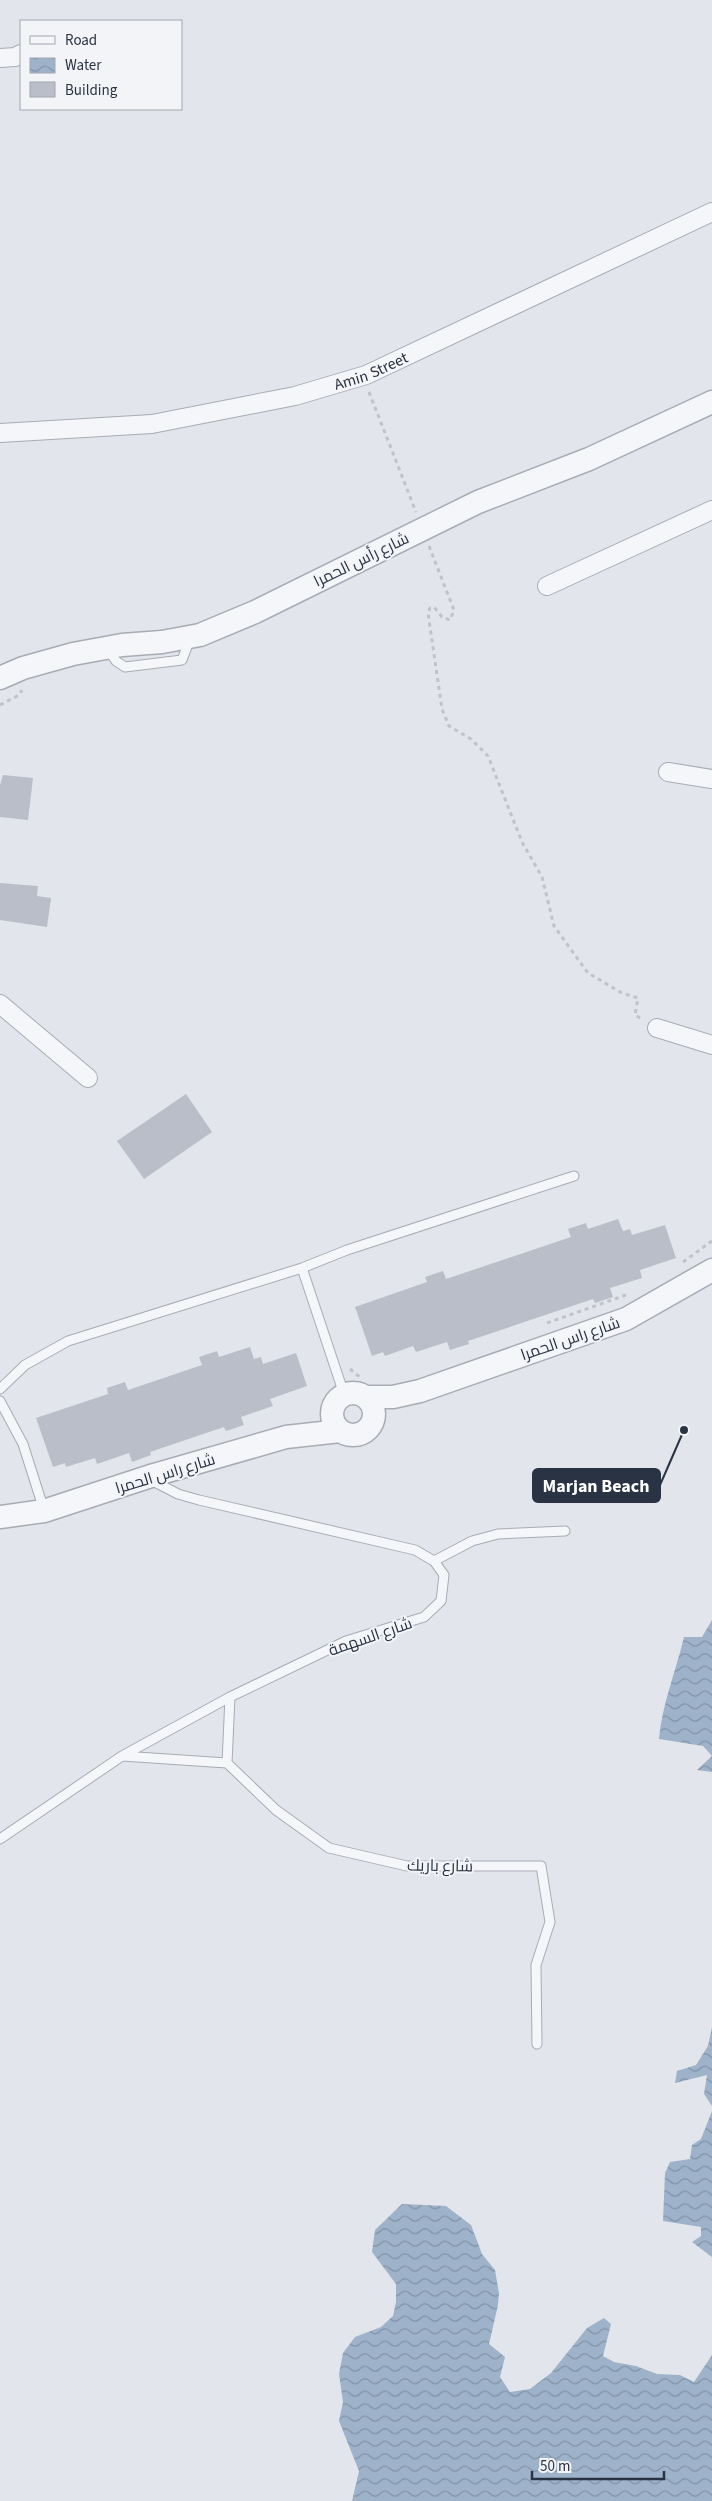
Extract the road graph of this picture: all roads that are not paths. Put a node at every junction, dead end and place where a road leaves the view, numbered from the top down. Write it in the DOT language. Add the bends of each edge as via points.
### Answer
graph roads {
  1 [pos="20,54"];
  2 [pos="0,58"];
  3 [pos="712,212"];
  4 [pos="712,402"];
  5 [pos="0,433"];
  6 [pos="712,510"];
  7 [pos="547,586"];
  8 [pos="0,678"];
  9 [pos="668,772"];
  10 [pos="712,779"];
  11 [pos="0,1004"];
  12 [pos="657,1028"];
  13 [pos="712,1046"];
  14 [pos="88,1078"];
  15 [pos="574,1176"];
  16 [pos="302,1268"];
  17 [pos="712,1270"];
  18 [pos="0,1389"];
  19 [pos="420,1391"];
  20 [pos="0,1401"];
  21 [pos="350,1403"];
  22 [pos="372,1424"];
  23 [pos="150,1477"];
  24 [pos="44,1511"];
  25 [pos="0,1517"];
  26 [pos="565,1531"];
  27 [pos="0,1534"];
  28 [pos="434,1561"];
  29 [pos="230,1697"];
  30 [pos="122,1756"];
  31 [pos="227,1763"];
  32 [pos="0,1839"];
  33 [pos="537,2044"];
  1 -- 2 [label="street"];
  3 -- 5 [label="street, Amin Street" via="366,375 295,396 152,424"];
  4 -- 8 [label="street, شارع رأس الحمرا" via="589,459 478,502 255,612 191,636 73,654"];
  6 -- 7 [label="street"];
  9 -- 10 [label="street"];
  11 -- 14 [label="street"];
  12 -- 13 [label="street"];
  15 -- 16 [label="lane" via="347,1250"];
  16 -- 18 [label="lane" via="68,1341 25,1366"];
  16 -- 21 [label="lane"];
  17 -- 19 [label="street, شارع راس الحمرا" via="626,1319"];
  19 -- 21 [label="street, شارع راس الحمرا"];
  19 -- 22 [label="street, شارع راس الحمرا"];
  20 -- 24 [label="lane" via="23,1444"];
  21 -- 22 [label="street" via="374,1409"];
  21 -- 22 [label="street, شارع راس الحمرا" via="354,1435 361,1434"];
  21 -- 23 [label="street, شارع راس الحمرا" via="318,1423 286,1437"];
  23 -- 24 [label="street, شارع راس الحمرا"];
  23 -- 28 [label="lane" via="174,1492 199,1500 415,1550"];
  24 -- 25 [label="street, شارع راس الحمرا"];
  24 -- 27 [label="street, شارع راس الحمرا"];
  26 -- 28 [label="lane" via="498,1534 472,1542"];
  28 -- 29 [label="lane, شارع السهمة" via="444,1575 441,1601 424,1618 346,1642"];
  29 -- 30 [label="lane, شارع السهمة"];
  29 -- 31 [label="lane"];
  30 -- 31 [label="lane"];
  30 -- 32 [label="lane, شارع السهمة"];
  31 -- 33 [label="lane, شارع باريك" via="276,1810 329,1848 407,1866 541,1866 550,1922 536,1965"];
}
